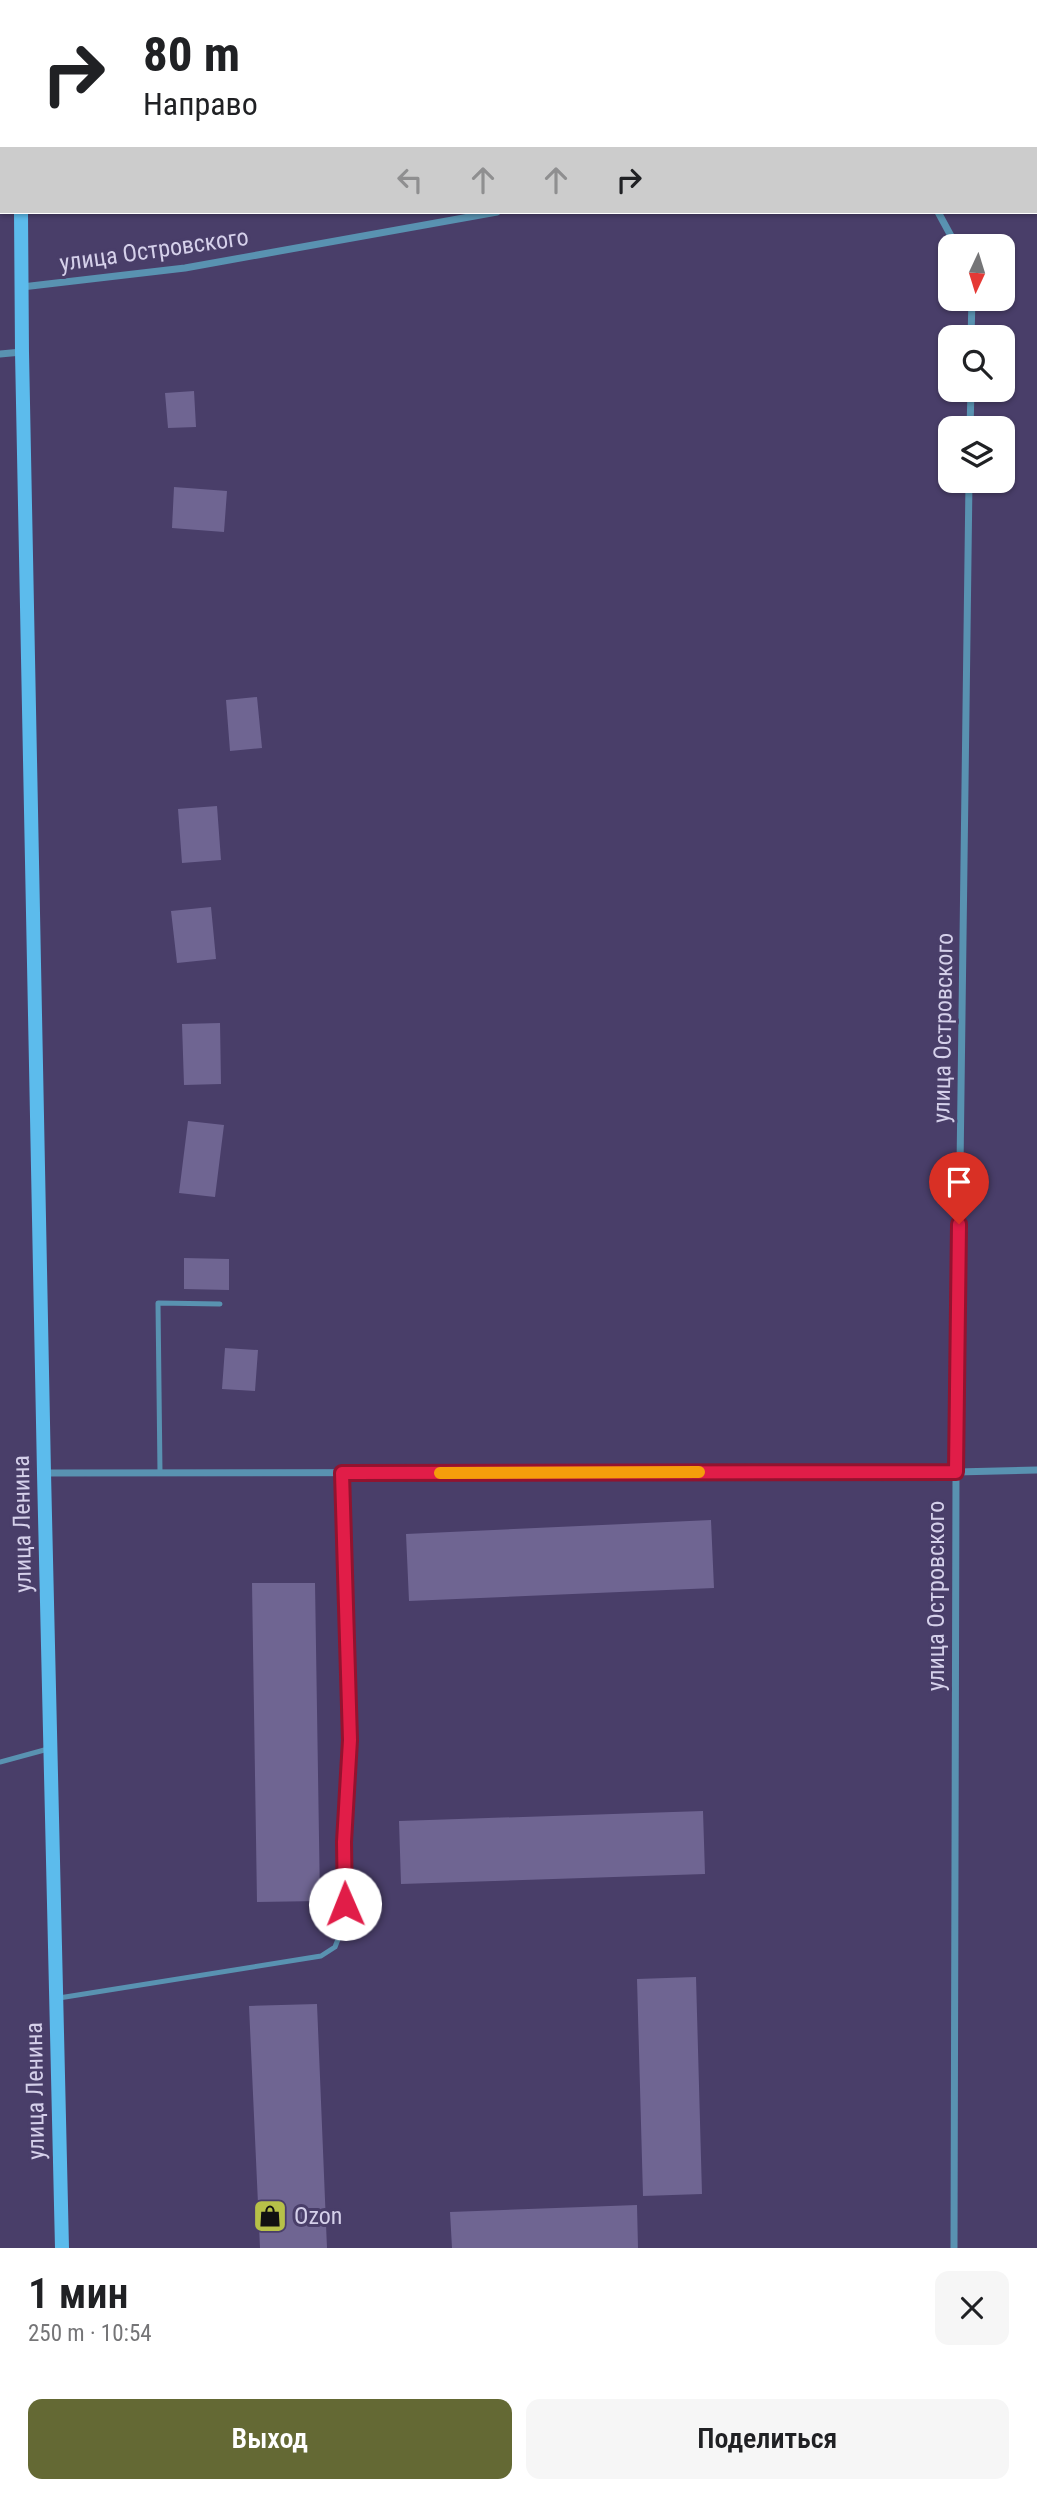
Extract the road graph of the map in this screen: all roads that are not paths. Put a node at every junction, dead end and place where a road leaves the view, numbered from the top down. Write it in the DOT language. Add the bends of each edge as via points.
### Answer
graph roads {
  1 [pos="22,214"];
  2 [pos="486,214"];
  3 [pos="939,214"];
  4 [pos="950,234"];
  5 [pos="22,287"];
  6 [pos="22,352"];
  7 [pos="0,354"];
  8 [pos="970,493"];
  9 [pos="220,1304"];
  10 [pos="1037,1470"];
  11 [pos="956,1472"];
  12 [pos="44,1473"];
  13 [pos="160,1473"];
  14 [pos="342,1473"];
  15 [pos="49,1749"];
  16 [pos="0,1762"];
  17 [pos="56,1998"];
  18 [pos="62,2248"];
  19 [pos="954,2248"];
  1 -- 5 [label="main road, улица Ленина"];
  2 -- 5 [label="street, улица Островского" via="185,268"];
  3 -- 4 [label="street"];
  5 -- 6 [label="main road, улица Ленина"];
  6 -- 7 [label="street"];
  6 -- 12 [label="main road, улица Ленина"];
  8 -- 11 [label="street, улица Островского"];
  9 -- 13 [label="lane" via="159,1304"];
  10 -- 11 [label="street"];
  11 -- 14 [label="street"];
  11 -- 19 [label="street, улица Островского"];
  12 -- 13 [label="street"];
  12 -- 15 [label="main road, улица Ленина"];
  13 -- 14 [label="street"];
  14 -- 17 [label="lane" via="350,1740 345,1904 335,1947 321,1956"];
  15 -- 16 [label="lane"];
  15 -- 17 [label="main road, улица Ленина"];
  17 -- 18 [label="main road, улица Ленина"];
}
